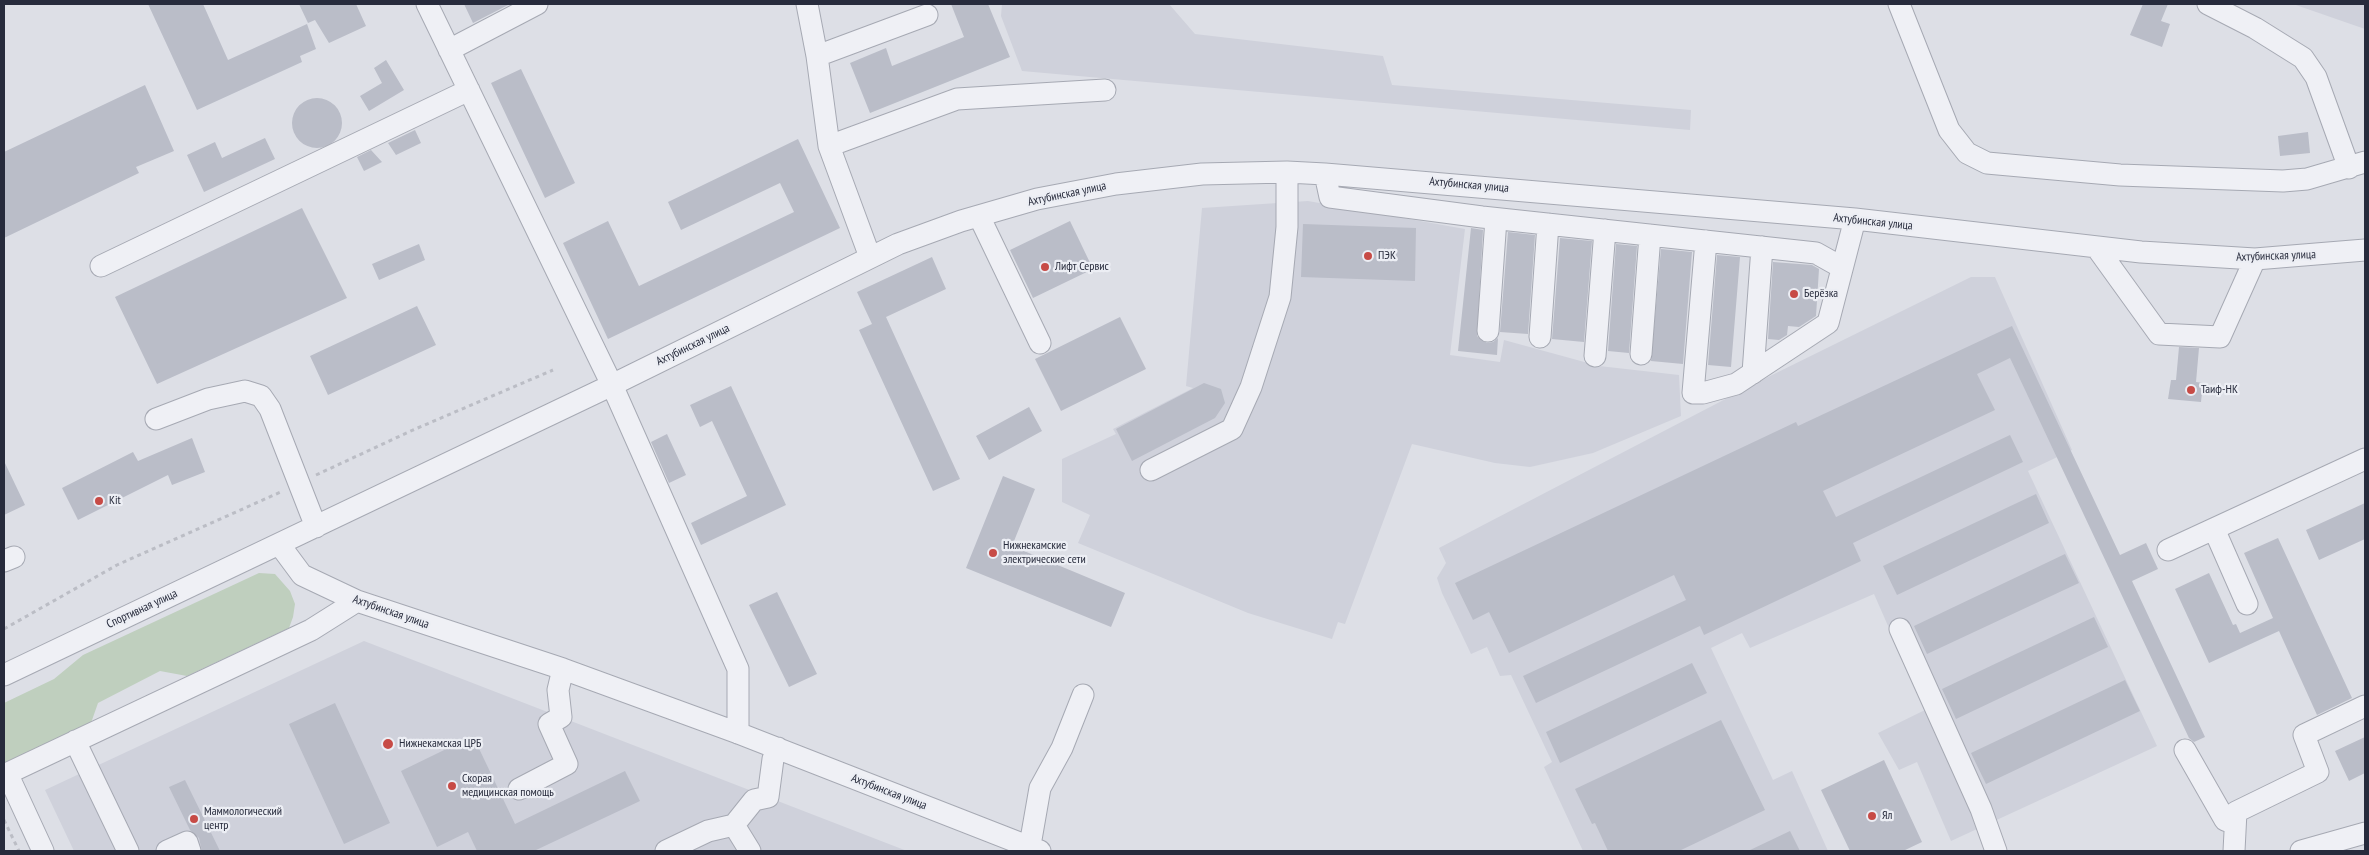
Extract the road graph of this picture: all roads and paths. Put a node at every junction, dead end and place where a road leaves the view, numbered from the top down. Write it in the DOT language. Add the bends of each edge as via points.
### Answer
graph roads {
  1 [pos="426,4"];
  2 [pos="537,4"];
  3 [pos="807,4"];
  4 [pos="1899,4"];
  5 [pos="2208,4"];
  6 [pos="926,15"];
  7 [pos="449,50"];
  8 [pos="818,56"];
  9 [pos="469,90"];
  10 [pos="1104,90"];
  11 [pos="829,146"];
  12 [pos="2357,165"];
  13 [pos="1287,172"];
  14 [pos="1324,174"];
  15 [pos="979,216"];
  16 [pos="1496,218"];
  17 [pos="1855,219"];
  18 [pos="1548,224"];
  19 [pos="1605,230"];
  20 [pos="1650,235"];
  21 [pos="1706,241"];
  22 [pos="1762,247"];
  23 [pos="2097,248"];
  24 [pos="2365,250"];
  25 [pos="870,257"];
  26 [pos="2255,259"];
  27 [pos="101,266"];
  28 [pos="1841,267"];
  29 [pos="1488,331"];
  30 [pos="1540,337"];
  31 [pos="1040,343"];
  32 [pos="1641,354"];
  33 [pos="1595,356"];
  34 [pos="553,370"];
  35 [pos="1753,373"];
  36 [pos="612,385"];
  37 [pos="156,420"];
  38 [pos="2365,459"];
  39 [pos="1150,470"];
  40 [pos="300,483"];
  41 [pos="316,527"];
  42 [pos="2214,529"];
  43 [pos="279,544"];
  44 [pos="2168,550"];
  45 [pos="357,601"];
  46 [pos="2247,604"];
  47 [pos="4,629"];
  48 [pos="1900,629"];
  49 [pos="563,669"];
  50 [pos="4,675"];
  51 [pos="1083,695"];
  52 [pos="2365,706"];
  53 [pos="738,733"];
  54 [pos="75,741"];
  55 [pos="778,748"];
  56 [pos="2185,750"];
  57 [pos="5,774"];
  58 [pos="519,789"];
  59 [pos="4,820"];
  60 [pos="2235,824"];
  61 [pos="734,825"];
  62 [pos="2365,833"];
  63 [pos="1033,850"];
  64 [pos="19,851"];
  65 [pos="43,851"];
  66 [pos="128,851"];
  67 [pos="166,851"];
  68 [pos="190,851"];
  69 [pos="666,851"];
  70 [pos="750,851"];
  71 [pos="1996,851"];
  72 [pos="2234,851"];
  73 [pos="2301,851"];
  1 -- 7 [label="street"];
  2 -- 7 [label="street"];
  3 -- 8 [label="street"];
  4 -- 12 [label="street" via="1949,130 1967,153 1987,163 2120,175 2250,180 2307,179"];
  5 -- 12 [label="street" via="2303,58 2316,77"];
  6 -- 8 [label="street"];
  7 -- 9 [label="street"];
  8 -- 11 [label="street"];
  9 -- 27 [label="street"];
  9 -- 36 [label="street"];
  10 -- 11 [label="street" via="957,99"];
  11 -- 25 [label="street"];
  13 -- 14 [label="street, Ахтубинская улица"];
  13 -- 15 [label="street, Ахтубинская улица" via="1202,174 1116,184 1037,199"];
  13 -- 39 [label="street" via="1287,227 1280,298 1251,387 1232,429"];
  14 -- 16 [label="street" via="1330,197"];
  14 -- 17 [label="street, Ахтубинская улица"];
  15 -- 25 [label="street, Ахтубинская улица"];
  15 -- 31 [label="street"];
  16 -- 18 [label="street"];
  16 -- 29 [label="street"];
  17 -- 23 [label="street, Ахтубинская улица"];
  17 -- 28 [label="street"];
  18 -- 19 [label="street"];
  18 -- 30 [label="street"];
  19 -- 20 [label="street"];
  19 -- 33 [label="street"];
  20 -- 21 [label="street"];
  20 -- 32 [label="street"];
  21 -- 22 [label="street"];
  21 -- 35 [label="street" via="1693,393 1736,384"];
  22 -- 28 [label="street" via="1816,253"];
  22 -- 35 [label="street"];
  23 -- 26 [label="street, Ахтубинская улица"];
  23 -- 26 [label="street" via="2159,334 2220,337"];
  24 -- 26 [label="street, Ахтубинская улица"];
  25 -- 36 [label="street, Ахтубинская улица"];
  28 -- 35 [label="street" via="1828,323"];
  34 -- 40 [label="path"];
  36 -- 41 [label="street, Ахтубинская улица"];
  36 -- 53 [label="street" via="738,669"];
  37 -- 40 [label="street" via="217,397 245,391 261,396 270,409"];
  38 -- 42 [label="street"];
  40 -- 41 [label="street"];
  40 -- 47 [label="path" via="117,565"];
  41 -- 43 [label="street, Ахтубинская улица"];
  42 -- 44 [label="street"];
  42 -- 46 [label="street"];
  43 -- 45 [label="street, Ахтубинская улица" via="302,575"];
  43 -- 50 [label="street, Спортивная улица"];
  45 -- 49 [label="street, Ахтубинская улица"];
  45 -- 54 [label="street" via="311,630"];
  48 -- 71 [label="street" via="1981,809"];
  49 -- 53 [label="street, Ахтубинская улица"];
  49 -- 58 [label="street" via="558,690 561,717 550,724 567,764"];
  51 -- 63 [label="street" via="1062,748 1040,788"];
  52 -- 60 [label="street" via="2304,735 2318,772 2236,812"];
  53 -- 55 [label="street, Ахтубинская улица"];
  54 -- 57 [label="street"];
  54 -- 66 [label="street"];
  55 -- 61 [label="street" via="773,759 768,798 754,800"];
  55 -- 63 [label="street, Ахтубинская улица"];
  56 -- 60 [label="street" via="2225,820"];
  57 -- 65 [label="street"];
  59 -- 64 [label="path"];
  60 -- 72 [label="street"];
  61 -- 69 [label="street" via="708,831"];
  61 -- 70 [label="street"];
  62 -- 73 [label="street"];
  67 -- 68 [label="street" via="187,842"];
}
